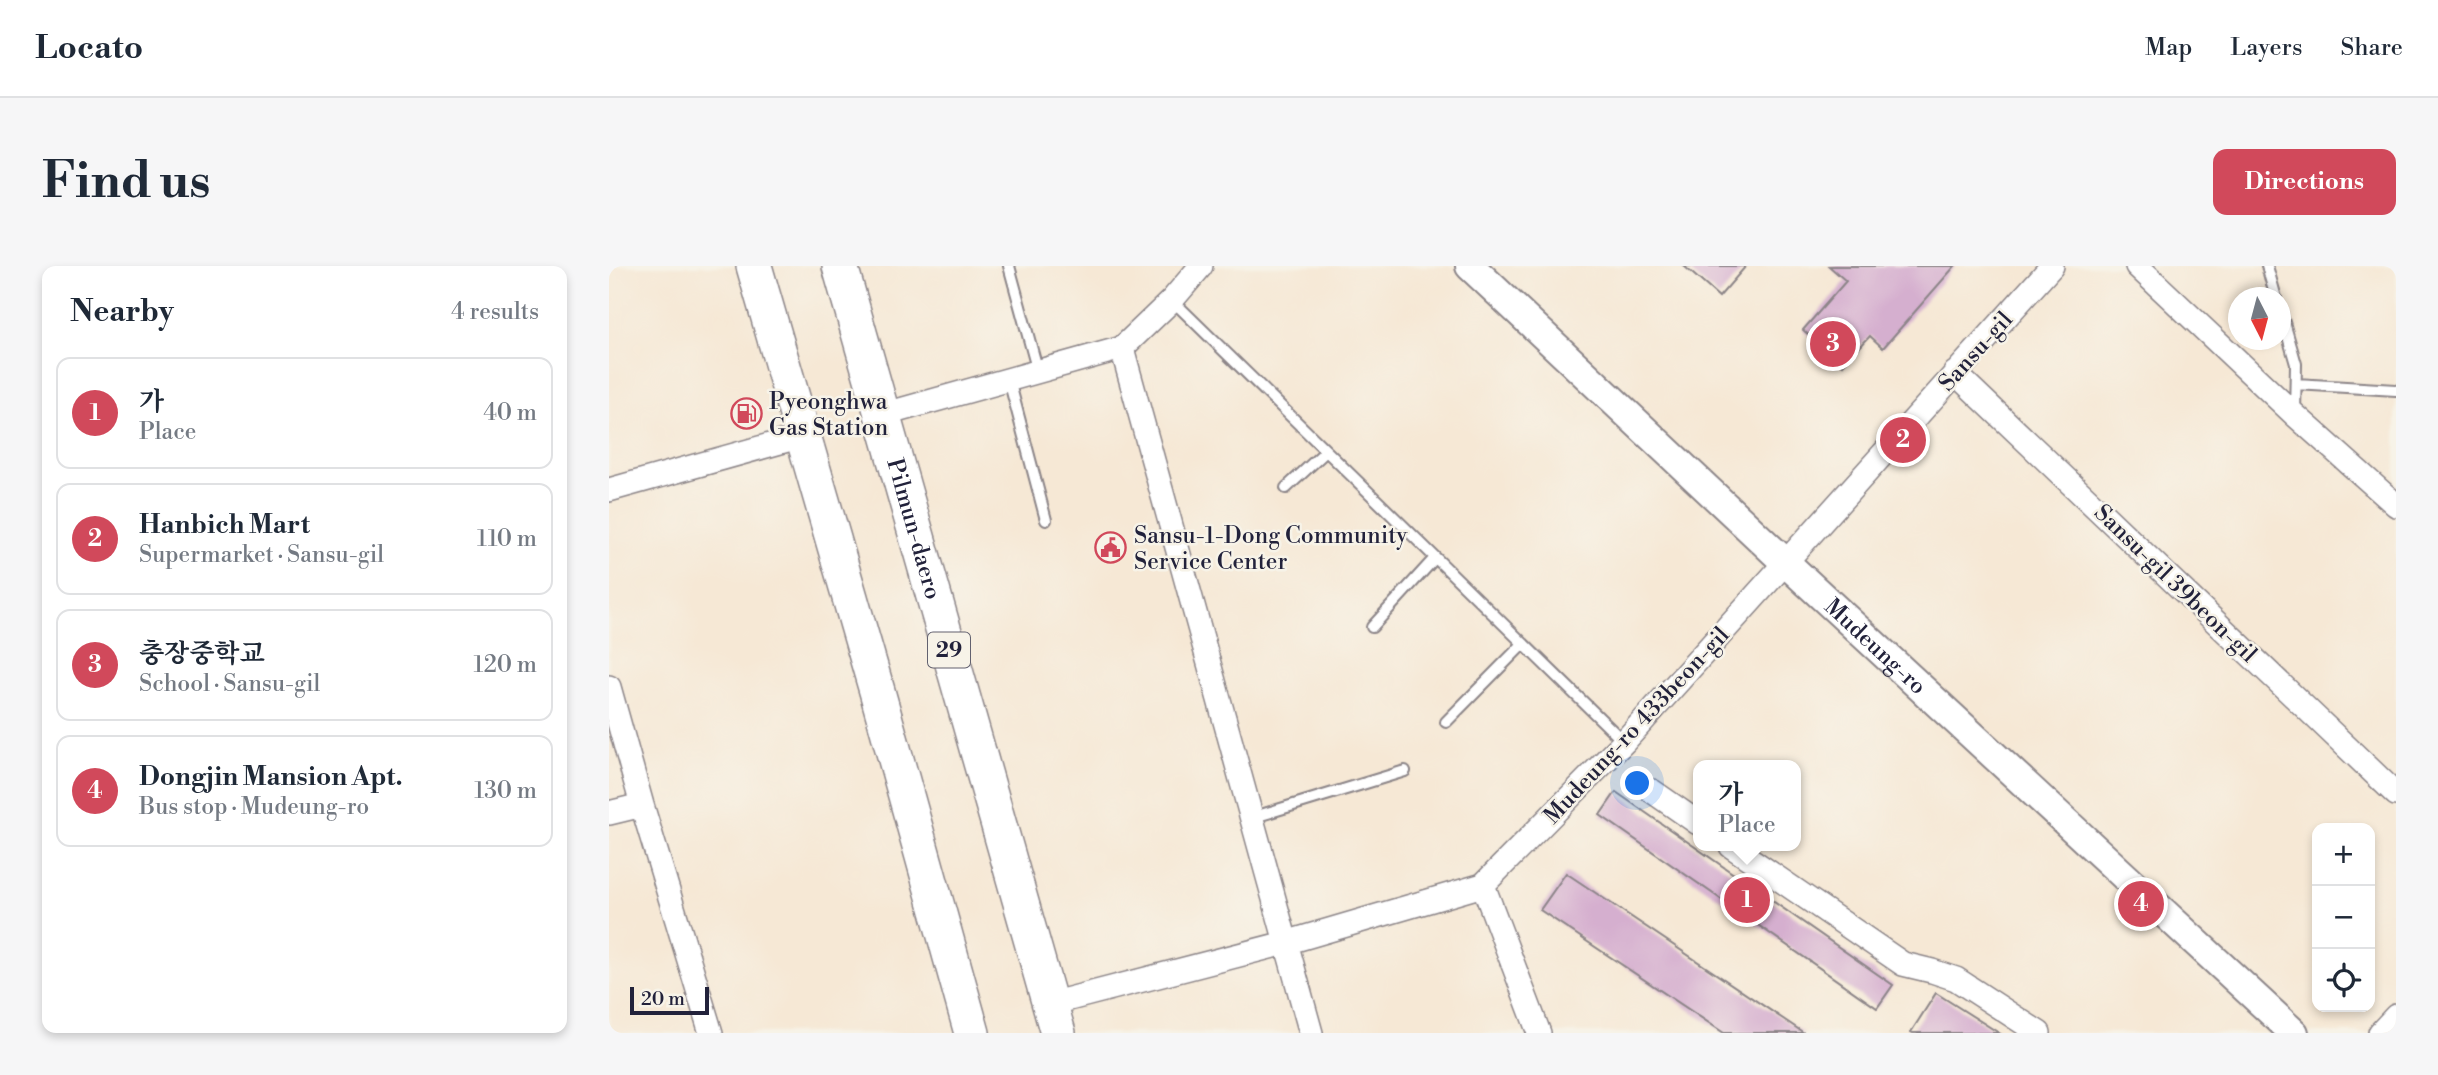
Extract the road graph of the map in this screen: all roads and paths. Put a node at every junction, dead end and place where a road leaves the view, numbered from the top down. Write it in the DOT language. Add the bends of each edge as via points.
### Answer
graph roads {
  1 [pos="754,266"];
  2 [pos="840,266"];
  3 [pos="1009,266"];
  4 [pos="1201,266"];
  5 [pos="1470,266"];
  6 [pos="2052,266"];
  7 [pos="2137,266"];
  8 [pos="2267,266"];
  9 [pos="2273,287"];
  10 [pos="1172,300"];
  11 [pos="1122,348"];
  12 [pos="2291,348"];
  13 [pos="1038,372"];
  14 [pos="1955,373"];
  15 [pos="1009,380"];
  16 [pos="2296,384"];
  17 [pos="2396,390"];
  18 [pos="882,415"];
  19 [pos="2295,415"];
  20 [pos="802,436"];
  21 [pos="1326,451"];
  22 [pos="1286,488"];
  23 [pos="609,490"];
  24 [pos="2396,505"];
  25 [pos="1046,520"];
  26 [pos="1435,558"];
  27 [pos="1786,563"];
  28 [pos="1372,627"];
  29 [pos="1524,644"];
  30 [pos="609,687"];
  31 [pos="1446,722"];
  32 [pos="1624,742"];
  33 [pos="1405,771"];
  34 [pos="1652,791"];
  35 [pos="2396,794"];
  36 [pos="642,805"];
  37 [pos="609,813"];
  38 [pos="1251,818"];
  39 [pos="1693,820"];
  40 [pos="1738,851"];
  41 [pos="1483,885"];
  42 [pos="1285,943"];
  43 [pos="2396,1016"];
  44 [pos="1054,1019"];
  45 [pos="2284,1030"];
  46 [pos="966,1032"];
  47 [pos="711,1033"];
  48 [pos="1311,1033"];
  49 [pos="1539,1033"];
  50 [pos="2039,1033"];
  51 [pos="2380,1033"];
  1 -- 20 [label="main road"];
  2 -- 18 [label="main road, Pilmun-daero / 29"];
  3 -- 13 [label="lane"];
  4 -- 10 [label="street"];
  5 -- 27 [label="street, Mudeung-ro"];
  6 -- 14 [label="street, Sansu-gil"];
  7 -- 19 [label="street"];
  8 -- 9 [label="lane"];
  10 -- 11 [label="street"];
  10 -- 21 [label="lane"];
  11 -- 13 [label="street"];
  11 -- 38 [label="street"];
  12 -- 16 [label="lane"];
  13 -- 15 [label="street"];
  14 -- 27 [label="street, Sansu-gil"];
  14 -- 35 [label="street, Sansu-gil 39beon-gil"];
  15 -- 18 [label="street"];
  15 -- 25 [label="lane"];
  16 -- 17 [label="lane"];
  16 -- 19 [label="lane"];
  18 -- 44 [label="main road, Pilmun-daero / 29"];
  19 -- 24 [label="street"];
  20 -- 23 [label="street"];
  20 -- 46 [label="main road" via="877,691"];
  21 -- 22 [label="lane"];
  21 -- 26 [label="lane"];
  26 -- 28 [label="lane"];
  26 -- 29 [label="lane"];
  27 -- 32 [label="street, Mudeung-ro 433beon-gil"];
  27 -- 45 [label="street, Mudeung-ro"];
  29 -- 31 [label="lane"];
  29 -- 32 [label="lane"];
  30 -- 36 [label="street"];
  32 -- 41 [label="street, Mudeung-ro 433beon-gil"];
  33 -- 38 [label="lane"];
  34 -- 39 [label="street"];
  36 -- 37 [label="street"];
  36 -- 47 [label="street"];
  38 -- 42 [label="street"];
  40 -- 50 [label="street" via="1903,964 1956,979"];
  41 -- 42 [label="street, Mudeung-ro 433beon-gil"];
  41 -- 49 [label="street"];
  42 -- 44 [label="street, Mudeung-ro 433beon-gil"];
  42 -- 48 [label="street"];
  43 -- 51 [label="street"];
}
